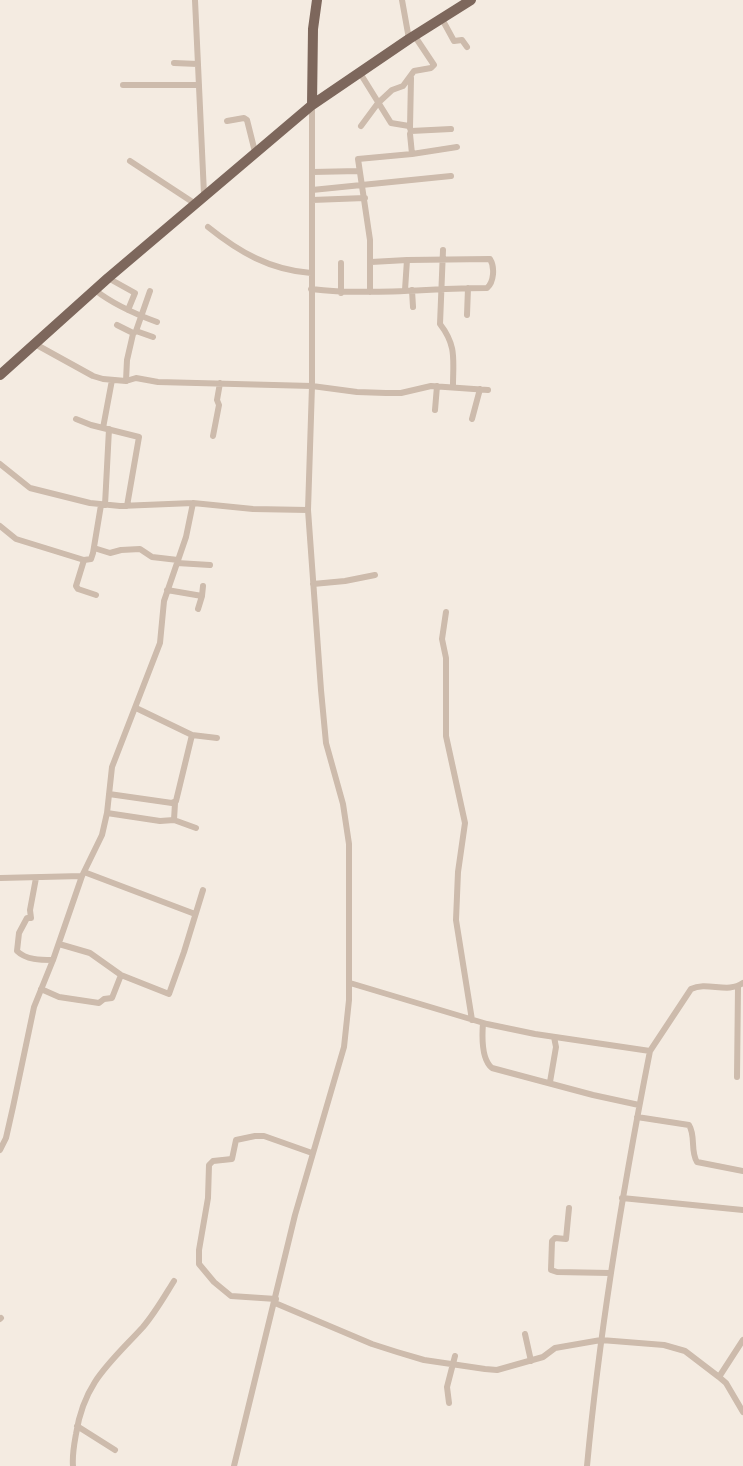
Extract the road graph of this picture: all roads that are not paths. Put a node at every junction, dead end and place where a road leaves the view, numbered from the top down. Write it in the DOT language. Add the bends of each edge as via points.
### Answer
graph roads {
  1 [pos="195,0"];
  2 [pos="310,0"];
  3 [pos="316,0"];
  4 [pos="402,0"];
  5 [pos="471,0"];
  6 [pos="442,18"];
  7 [pos="314,29"];
  8 [pos="412,37"];
  9 [pos="467,47"];
  10 [pos="174,63"];
  11 [pos="198,64"];
  12 [pos="360,73"];
  13 [pos="411,75"];
  14 [pos="123,85"];
  15 [pos="199,85"];
  16 [pos="378,103"];
  17 [pos="312,105"];
  18 [pos="227,120"];
  19 [pos="361,126"];
  20 [pos="452,129"];
  21 [pos="411,130"];
  22 [pos="457,147"];
  23 [pos="255,152"];
  24 [pos="412,154"];
  25 [pos="130,161"];
  26 [pos="359,171"];
  27 [pos="312,172"];
  28 [pos="451,176"];
  29 [pos="362,184"];
  30 [pos="312,190"];
  31 [pos="204,194"];
  32 [pos="365,198"];
  33 [pos="312,200"];
  34 [pos="194,203"];
  35 [pos="208,227"];
  36 [pos="443,250"];
  37 [pos="407,260"];
  38 [pos="442,260"];
  39 [pos="371,262"];
  40 [pos="341,263"];
  41 [pos="311,273"];
  42 [pos="108,278"];
  43 [pos="442,287"];
  44 [pos="468,288"];
  45 [pos="311,289"];
  46 [pos="95,290"];
  47 [pos="408,290"];
  48 [pos="150,291"];
  49 [pos="370,292"];
  50 [pos="135,293"];
  51 [pos="341,293"];
  52 [pos="147,300"];
  53 [pos="413,307"];
  54 [pos="128,310"];
  55 [pos="467,315"];
  56 [pos="141,317"];
  57 [pos="157,322"];
  58 [pos="117,325"];
  59 [pos="134,332"];
  60 [pos="153,336"];
  61 [pos="35,344"];
  62 [pos="0,375"];
  63 [pos="112,381"];
  64 [pos="126,381"];
  65 [pos="220,383"];
  66 [pos="312,386"];
  67 [pos="437,386"];
  68 [pos="453,387"];
  69 [pos="480,389"];
  70 [pos="488,390"];
  71 [pos="435,410"];
  72 [pos="76,418"];
  73 [pos="472,419"];
  74 [pos="106,429"];
  75 [pos="213,436"];
  76 [pos="0,464"];
  77 [pos="99,478"];
  78 [pos="108,478"];
  79 [pos="193,502"];
  80 [pos="103,505"];
  81 [pos="127,506"];
  82 [pos="308,510"];
  83 [pos="0,526"];
  84 [pos="94,548"];
  85 [pos="84,560"];
  86 [pos="177,562"];
  87 [pos="210,565"];
  88 [pos="375,575"];
  89 [pos="314,584"];
  90 [pos="203,586"];
  91 [pos="167,590"];
  92 [pos="96,596"];
  93 [pos="202,596"];
  94 [pos="198,609"];
  95 [pos="446,612"];
  96 [pos="136,708"];
  97 [pos="192,735"];
  98 [pos="217,738"];
  99 [pos="109,794"];
  100 [pos="175,802"];
  101 [pos="107,813"];
  102 [pos="174,820"];
  103 [pos="188,825"];
  104 [pos="196,828"];
  105 [pos="186,833"];
  106 [pos="83,874"];
  107 [pos="0,878"];
  108 [pos="36,878"];
  109 [pos="203,890"];
  110 [pos="195,914"];
  111 [pos="59,944"];
  112 [pos="53,960"];
  113 [pos="121,975"];
  114 [pos="350,983"];
  115 [pos="740,985"];
  116 [pos="41,989"];
  117 [pos="472,1020"];
  118 [pos="483,1023"];
  119 [pos="554,1037"];
  120 [pos="650,1051"];
  121 [pos="737,1077"];
  122 [pos="550,1082"];
  123 [pos="639,1105"];
  124 [pos="637,1117"];
  125 [pos="0,1150"];
  126 [pos="312,1153"];
  127 [pos="743,1171"];
  128 [pos="622,1198"];
  129 [pos="569,1208"];
  130 [pos="743,1210"];
  131 [pos="610,1273"];
  132 [pos="174,1281"];
  133 [pos="275,1301"];
  134 [pos="525,1334"];
  135 [pos="601,1340"];
  136 [pos="743,1340"];
  137 [pos="455,1356"];
  138 [pos="531,1361"];
  139 [pos="453,1364"];
  140 [pos="719,1377"];
  141 [pos="449,1403"];
  142 [pos="743,1412"];
  143 [pos="77,1426"];
  144 [pos="116,1450"];
  145 [pos="73,1466"];
  146 [pos="234,1466"];
  147 [pos="587,1466"];
  1 -- 11 [label="street"];
  2 -- 7 [label="main road"];
  3 -- 7 [label="main road"];
  4 -- 8 [label="street"];
  5 -- 6 [label="main road"];
  6 -- 8 [label="main road"];
  6 -- 9 [label="street" via="454,41 462,40"];
  7 -- 17 [label="main road"];
  8 -- 12 [label="main road"];
  8 -- 13 [label="street" via="434,63 431,68"];
  10 -- 11 [label="street"];
  11 -- 15 [label="street"];
  12 -- 16 [label="street"];
  12 -- 17 [label="main road"];
  13 -- 16 [label="street" via="403,86"];
  13 -- 21 [label="street"];
  14 -- 15 [label="street"];
  15 -- 31 [label="street"];
  16 -- 19 [label="street"];
  16 -- 21 [label="street" via="391,123 409,126"];
  17 -- 23 [label="main road"];
  17 -- 27 [label="street"];
  18 -- 23 [label="street" via="247,120"];
  20 -- 21 [label="street"];
  21 -- 24 [label="street"];
  22 -- 24 [label="street"];
  23 -- 31 [label="main road"];
  24 -- 26 [label="street" via="361,158"];
  25 -- 34 [label="street"];
  26 -- 27 [label="street"];
  26 -- 29 [label="street"];
  27 -- 30 [label="street"];
  28 -- 29 [label="street"];
  29 -- 30 [label="street"];
  29 -- 32 [label="street"];
  30 -- 33 [label="street"];
  31 -- 34 [label="main road"];
  32 -- 33 [label="street"];
  32 -- 39 [label="street"];
  33 -- 41 [label="street"];
  34 -- 42 [label="main road"];
  35 -- 41 [label="street" via="252,257"];
  36 -- 38 [label="street"];
  37 -- 38 [label="street"];
  37 -- 39 [label="street"];
  37 -- 47 [label="street"];
  38 -- 43 [label="street"];
  38 -- 44 [label="street" via="492,261 490,286"];
  39 -- 49 [label="street"];
  40 -- 51 [label="street"];
  41 -- 45 [label="street"];
  42 -- 46 [label="main road"];
  42 -- 50 [label="street"];
  43 -- 44 [label="street"];
  43 -- 47 [label="street"];
  43 -- 68 [label="street" via="440,324 452,343"];
  44 -- 55 [label="street"];
  45 -- 51 [label="street"];
  45 -- 66 [label="street"];
  46 -- 54 [label="street"];
  46 -- 61 [label="main road"];
  47 -- 49 [label="street"];
  47 -- 53 [label="street"];
  48 -- 52 [label="street"];
  49 -- 51 [label="street"];
  50 -- 52 [label="street"];
  50 -- 54 [label="street"];
  52 -- 56 [label="street"];
  54 -- 56 [label="street"];
  56 -- 57 [label="street"];
  56 -- 59 [label="street"];
  58 -- 59 [label="street"];
  59 -- 60 [label="street"];
  59 -- 64 [label="street"];
  61 -- 62 [label="main road"];
  61 -- 63 [label="street" via="93,376"];
  63 -- 64 [label="street"];
  63 -- 74 [label="street"];
  64 -- 65 [label="street" via="136,378"];
  65 -- 66 [label="street"];
  65 -- 75 [label="street"];
  66 -- 67 [label="street" via="386,393"];
  66 -- 82 [label="street"];
  67 -- 68 [label="street"];
  67 -- 71 [label="street"];
  68 -- 69 [label="street"];
  69 -- 70 [label="street"];
  69 -- 73 [label="street"];
  72 -- 74 [label="street"];
  74 -- 78 [label="street"];
  74 -- 81 [label="street" via="140,438"];
  76 -- 80 [label="street" via="30,488"];
  77 -- 78 [label="street"];
  78 -- 80 [label="street"];
  79 -- 81 [label="street"];
  79 -- 82 [label="street"];
  79 -- 86 [label="street"];
  80 -- 81 [label="street"];
  80 -- 84 [label="street"];
  82 -- 89 [label="street"];
  83 -- 85 [label="street" via="16,539"];
  84 -- 85 [label="street" via="92,558"];
  84 -- 86 [label="street" via="110,553 140,549"];
  85 -- 92 [label="street" via="76,586"];
  86 -- 87 [label="street"];
  86 -- 91 [label="street"];
  88 -- 89 [label="street"];
  89 -- 114 [label="street" via="326,742 344,807 349,844"];
  90 -- 93 [label="street"];
  91 -- 93 [label="street"];
  91 -- 96 [label="street" via="161,640"];
  93 -- 94 [label="street"];
  95 -- 117 [label="street" via="442,639 446,657 446,736 465,823 456,920"];
  96 -- 97 [label="street"];
  96 -- 99 [label="street" via="112,767"];
  97 -- 98 [label="street"];
  97 -- 100 [label="street"];
  99 -- 100 [label="street"];
  99 -- 101 [label="street"];
  100 -- 102 [label="street"];
  101 -- 102 [label="street"];
  101 -- 106 [label="street" via="102,835"];
  102 -- 103 [label="street"];
  103 -- 104 [label="street"];
  103 -- 105 [label="street"];
  106 -- 108 [label="street"];
  106 -- 110 [label="street"];
  106 -- 111 [label="street"];
  107 -- 108 [label="street"];
  108 -- 112 [label="street" via="31,918 27,918 19,933 17,951 31,958"];
  109 -- 110 [label="street"];
  110 -- 113 [label="street" via="169,994"];
  111 -- 112 [label="street"];
  111 -- 113 [label="street" via="90,952"];
  112 -- 116 [label="street"];
  113 -- 116 [label="street" via="112,998 99,1003 59,997"];
  114 -- 117 [label="street"];
  114 -- 126 [label="street" via="344,1047"];
  115 -- 120 [label="street" via="692,988"];
  115 -- 121 [label="street"];
  116 -- 125 [label="street" via="29,1022 6,1138"];
  117 -- 118 [label="street"];
  118 -- 119 [label="street"];
  118 -- 122 [label="street" via="489,1067"];
  119 -- 120 [label="street"];
  119 -- 122 [label="street"];
  120 -- 123 [label="street"];
  122 -- 123 [label="street"];
  123 -- 124 [label="street"];
  124 -- 127 [label="street" via="689,1125 697,1162"];
  124 -- 128 [label="street"];
  126 -- 133 [label="street"];
  126 -- 133 [label="street" via="255,1136 236,1140 232,1159 209,1165 199,1264 231,1296"];
  128 -- 130 [label="street"];
  128 -- 131 [label="street"];
  129 -- 131 [label="street" via="566,1239 552,1241 551,1270"];
  131 -- 135 [label="street"];
  132 -- 143 [label="street" via="143,1326 98,1377 81,1408"];
  133 -- 139 [label="street" via="372,1344 424,1360"];
  133 -- 146 [label="street"];
  134 -- 138 [label="street"];
  135 -- 138 [label="street" via="555,1348"];
  135 -- 140 [label="street" via="647,1342 682,1350"];
  135 -- 147 [label="street"];
  136 -- 140 [label="street"];
  137 -- 139 [label="street"];
  138 -- 139 [label="street" via="497,1370"];
  139 -- 141 [label="street" via="447,1390"];
  140 -- 142 [label="street"];
  143 -- 144 [label="street"];
  143 -- 145 [label="street"];
}
